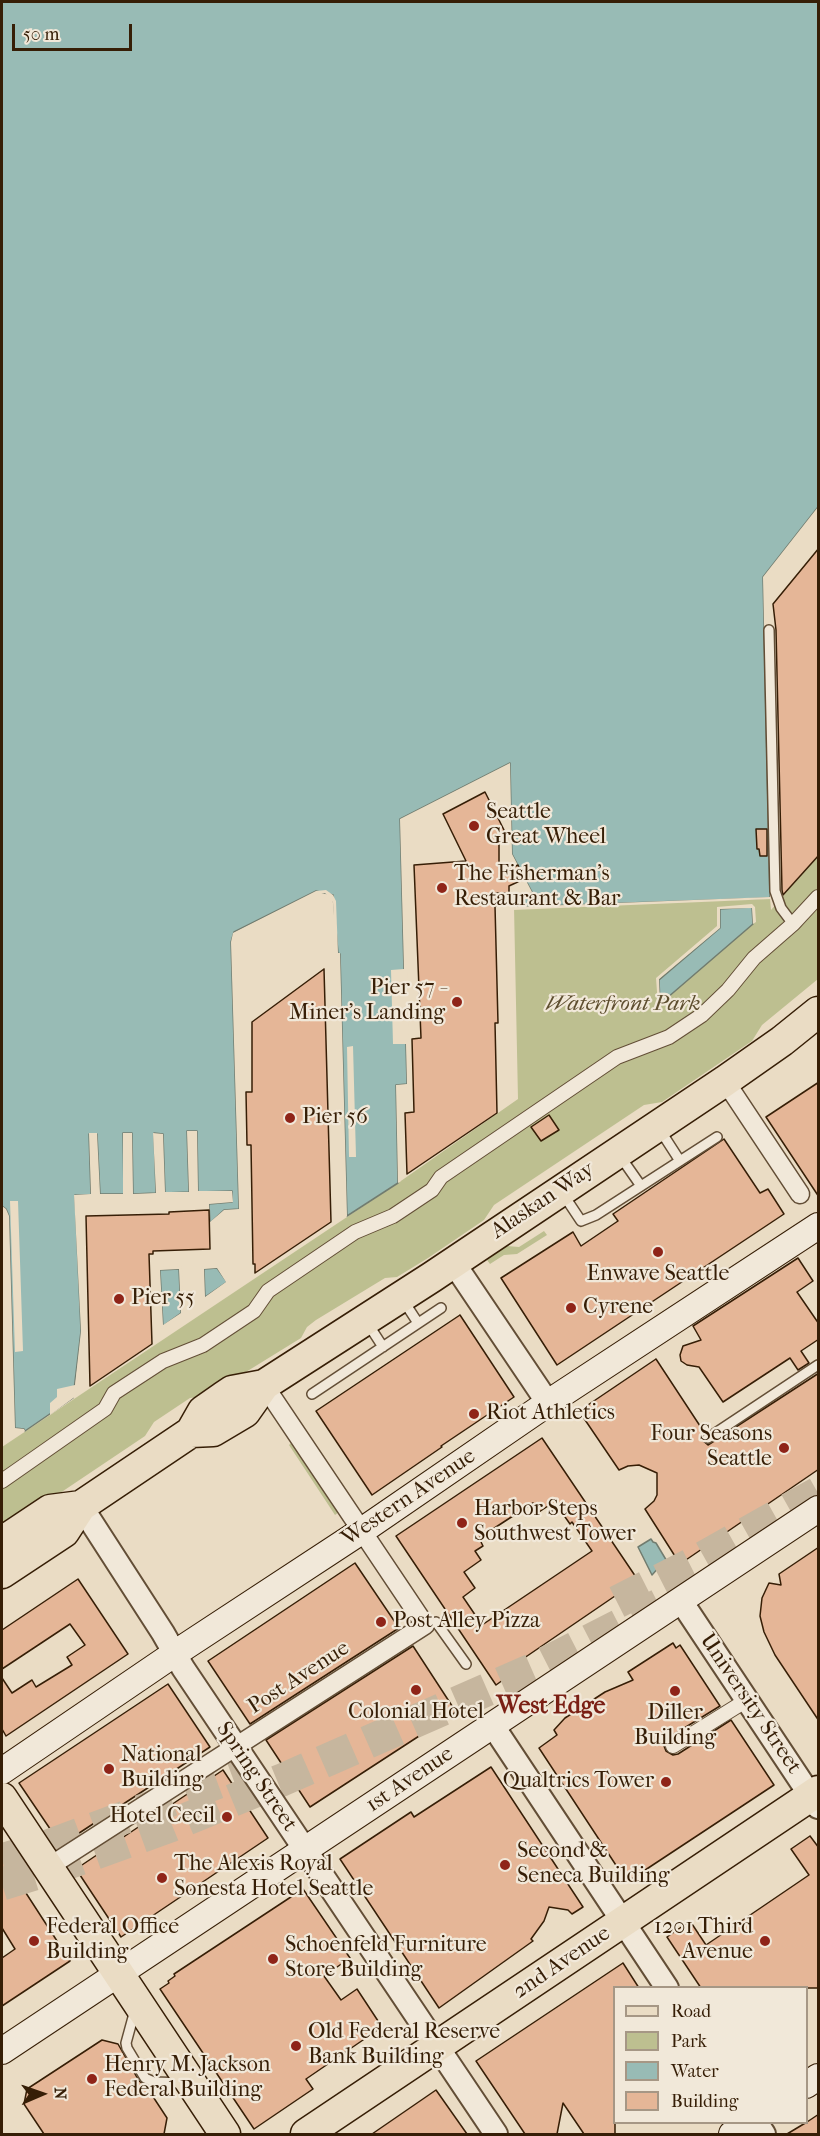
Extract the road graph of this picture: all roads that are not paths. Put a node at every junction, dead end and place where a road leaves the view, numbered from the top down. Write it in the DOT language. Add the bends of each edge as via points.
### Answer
graph roads {
  1 [pos="769,630"];
  2 [pos="819,897"];
  3 [pos="793,924"];
  4 [pos="819,1012"];
  5 [pos="725,1081"];
  6 [pos="656,1125"];
  7 [pos="717,1137"];
  8 [pos="617,1151"];
  9 [pos="680,1161"];
  10 [pos="641,1186"];
  11 [pos="560,1189"];
  12 [pos="800,1194"];
  13 [pos="817,1232"];
  14 [pos="453,1262"];
  15 [pos="401,1297"];
  16 [pos="441,1308"];
  17 [pos="365,1320"];
  18 [pos="418,1323"];
  19 [pos="383,1347"];
  20 [pos="819,1365"];
  21 [pos="264,1385"];
  22 [pos="312,1394"];
  23 [pos="548,1403"];
  24 [pos="708,1438"];
  25 [pos="2,1481"];
  26 [pos="81,1506"];
  27 [pos="819,1509"];
  28 [pos="363,1530"];
  29 [pos="2,1542"];
  30 [pos="2,1573"];
  31 [pos="681,1601"];
  32 [pos="425,1626"];
  33 [pos="174,1654"];
  34 [pos="466,1664"];
  35 [pos="747,1700"];
  36 [pos="493,1726"];
  37 [pos="673,1746"];
  38 [pos="236,1747"];
  39 [pos="2,1771"];
  40 [pos="2,1798"];
  41 [pos="816,1798"];
  42 [pos="305,1850"];
  43 [pos="47,1868"];
  44 [pos="623,1922"];
  45 [pos="118,1974"];
  46 [pos="666,1986"];
  47 [pos="437,2046"];
  48 [pos="2,2051"];
  49 [pos="747,2124"];
  50 [pos="225,2134"];
  51 [pos="306,2134"];
  52 [pos="496,2134"];
  53 [pos="732,2134"];
  1 -- 3 [label="lane" via="775,891 780,908"];
  2 -- 3 [label="street"];
  3 -- 25 [label="street" via="754,958 702,1015 669,1038 617,1057 441,1177 432,1190 393,1216 355,1232 268,1291 254,1311 203,1345 163,1361 114,1393 105,1409"];
  4 -- 5 [label="main road, Alaskan Way"];
  5 -- 6 [label="main road, Alaskan Way"];
  5 -- 12 [label="street"];
  6 -- 8 [label="main road, Alaskan Way"];
  6 -- 9 [label="lane"];
  7 -- 9 [label="lane"];
  8 -- 10 [label="lane"];
  8 -- 11 [label="main road, Alaskan Way"];
  9 -- 10 [label="lane"];
  10 -- 11 [label="lane" via="581,1221"];
  11 -- 14 [label="main road, Alaskan Way"];
  13 -- 23 [label="main road, Western Avenue"];
  14 -- 15 [label="main road, Alaskan Way"];
  14 -- 23 [label="street"];
  15 -- 17 [label="main road, Alaskan Way"];
  15 -- 18 [label="lane"];
  16 -- 18 [label="lane"];
  17 -- 19 [label="lane"];
  17 -- 21 [label="main road, Alaskan Way"];
  18 -- 19 [label="lane"];
  19 -- 22 [label="lane"];
  20 -- 24 [label="lane"];
  21 -- 26 [label="main road, Alaskan Way" via="238,1416 213,1431 191,1432"];
  21 -- 28 [label="street"];
  23 -- 28 [label="main road, Western Avenue"];
  26 -- 29 [label="main road, Alaskan Way" via="50,1510"];
  26 -- 30 [label="main road, Alaskan Way" via="64,1532"];
  26 -- 33 [label="street, Spring Street"];
  27 -- 31 [label="main road, 1st Avenue"];
  28 -- 32 [label="street"];
  28 -- 33 [label="main road, Western Avenue"];
  31 -- 35 [label="street, University Street"];
  31 -- 36 [label="main road, 1st Avenue"];
  32 -- 34 [label="lane" via="436,1622"];
  32 -- 38 [label="street, Post Avenue"];
  33 -- 38 [label="street, Spring Street"];
  33 -- 39 [label="main road, Western Avenue"];
  35 -- 37 [label="street"];
  35 -- 41 [label="street, University Street"];
  36 -- 42 [label="main road, 1st Avenue"];
  36 -- 44 [label="street"];
  38 -- 42 [label="street, Spring Street"];
  38 -- 43 [label="street, Post Avenue"];
  40 -- 43 [label="main road"];
  41 -- 44 [label="main road, 2nd Avenue"];
  42 -- 45 [label="main road, 1st Avenue"];
  42 -- 47 [label="street, Spring Street"];
  43 -- 45 [label="main road"];
  44 -- 46 [label="street"];
  44 -- 47 [label="main road, 2nd Avenue"];
  45 -- 48 [label="main road, 1st Avenue"];
  45 -- 50 [label="main road"];
  47 -- 51 [label="main road, 2nd Avenue"];
  47 -- 52 [label="street, Spring Street"];
  49 -- 53 [label="main road"];
}
